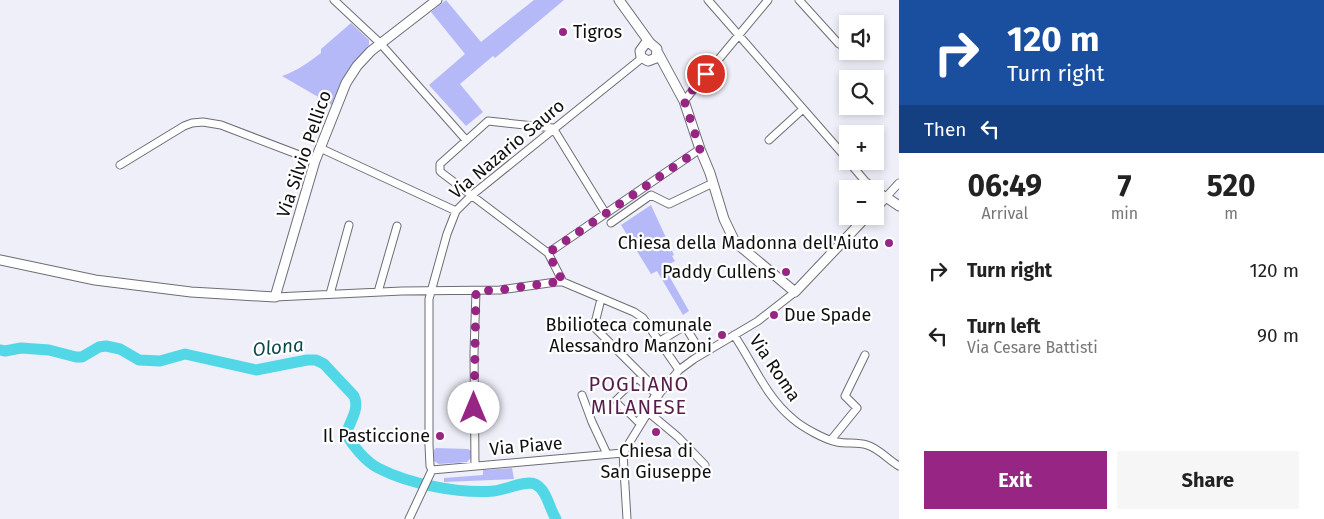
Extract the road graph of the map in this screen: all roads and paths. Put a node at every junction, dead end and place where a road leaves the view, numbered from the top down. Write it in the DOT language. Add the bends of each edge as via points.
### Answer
graph roads {
  1 [pos="334,0"];
  2 [pos="437,0"];
  3 [pos="619,0"];
  4 [pos="708,0"];
  5 [pos="800,0"];
  6 [pos="767,1"];
  7 [pos="740,35"];
  8 [pos="380,43"];
  9 [pos="647,44"];
  10 [pos="839,44"];
  11 [pos="658,53"];
  12 [pos="644,59"];
  13 [pos="668,72"];
  14 [pos="684,100"];
  15 [pos="804,110"];
  16 [pos="553,128"];
  17 [pos="466,140"];
  18 [pos="769,140"];
  19 [pos="320,148"];
  20 [pos="700,149"];
  21 [pos="839,151"];
  22 [pos="315,161"];
  23 [pos="120,165"];
  24 [pos="856,170"];
  25 [pos="713,183"];
  26 [pos="899,183"];
  27 [pos="472,195"];
  28 [pos="886,197"];
  29 [pos="899,206"];
  30 [pos="456,211"];
  31 [pos="606,214"];
  32 [pos="611,223"];
  33 [pos="349,224"];
  34 [pos="858,225"];
  35 [pos="397,226"];
  36 [pos="548,253"];
  37 [pos="0,260"];
  38 [pos="563,282"];
  39 [pos="432,290"];
  40 [pos="476,291"];
  41 [pos="378,292"];
  42 [pos="795,292"];
  43 [pos="330,294"];
  44 [pos="275,297"];
  45 [pos="601,299"];
  46 [pos="734,335"];
  47 [pos="660,341"];
  48 [pos="702,354"];
  49 [pos="865,355"];
  50 [pos="680,370"];
  51 [pos="582,394"];
  52 [pos="657,394"];
  53 [pos="648,412"];
  54 [pos="831,440"];
  55 [pos="623,453"];
  56 [pos="607,454"];
  57 [pos="704,465"];
  58 [pos="475,466"];
  59 [pos="899,466"];
  60 [pos="432,470"];
  61 [pos="409,519"];
  62 [pos="627,519"];
  1 -- 8 [label="street"];
  2 -- 8 [label="street, Via Silvio Pellico"];
  3 -- 9 [label="street"];
  4 -- 7 [label="street"];
  5 -- 10 [label="street"];
  6 -- 7 [label="street"];
  7 -- 14 [label="street"];
  7 -- 15 [label="street"];
  8 -- 17 [label="street"];
  8 -- 19 [label="street, Via Silvio Pellico" via="351,74"];
  9 -- 11 [label="street" via="656,46"];
  9 -- 12 [label="street" via="640,51"];
  11 -- 12 [label="street" via="656,58"];
  11 -- 13 [label="street"];
  12 -- 13 [label="street" via="657,63"];
  12 -- 16 [label="street, Via Nazario Sauro"];
  13 -- 14 [label="street"];
  14 -- 20 [label="street"];
  15 -- 18 [label="street"];
  15 -- 21 [label="street"];
  16 -- 17 [label="street" via="490,120"];
  16 -- 27 [label="street, Via Nazario Sauro"];
  16 -- 31 [label="street"];
  17 -- 27 [label="street" via="439,168"];
  19 -- 22 [label="street, Via Silvio Pellico"];
  19 -- 30 [label="street"];
  20 -- 25 [label="street"];
  20 -- 31 [label="street"];
  22 -- 23 [label="street" via="221,125 203,122 184,126"];
  22 -- 44 [label="street, Via Silvio Pellico"];
  24 -- 28 [label="street"];
  25 -- 32 [label="street" via="669,204 652,196"];
  25 -- 42 [label="street" via="735,242"];
  26 -- 28 [label="street"];
  27 -- 30 [label="street, Via Nazario Sauro"];
  27 -- 36 [label="street"];
  28 -- 29 [label="street"];
  30 -- 39 [label="street, Via Nazario Sauro"];
  31 -- 36 [label="street"];
  33 -- 43 [label="street"];
  34 -- 42 [label="street"];
  35 -- 41 [label="street"];
  36 -- 38 [label="street"];
  37 -- 44 [label="street" via="95,280 191,292"];
  38 -- 40 [label="street"];
  38 -- 45 [label="street"];
  39 -- 40 [label="street"];
  39 -- 41 [label="street"];
  39 -- 60 [label="street, Via Nazario Sauro" via="429,299"];
  40 -- 58 [label="street"];
  41 -- 43 [label="street"];
  42 -- 46 [label="street"];
  43 -- 44 [label="street"];
  45 -- 47 [label="street" via="643,318"];
  45 -- 52 [label="street" via="594,327"];
  46 -- 48 [label="street"];
  46 -- 54 [label="street, Via Roma" via="780,406 793,420"];
  47 -- 48 [label="street" via="685,326"];
  47 -- 50 [label="street"];
  48 -- 50 [label="street"];
  49 -- 54 [label="street" via="845,396 857,408"];
  50 -- 52 [label="street"];
  51 -- 56 [label="street"];
  52 -- 52 [label="street" via="637,379 615,400 637,422"];
  52 -- 53 [label="street"];
  53 -- 55 [label="street"];
  53 -- 57 [label="street"];
  54 -- 59 [label="street, Via Roma" via="868,446"];
  55 -- 56 [label="street, Via Piave"];
  55 -- 62 [label="street"];
  56 -- 58 [label="street, Via Piave"];
  58 -- 60 [label="street, Via Piave"];
  60 -- 61 [label="street"];
}
